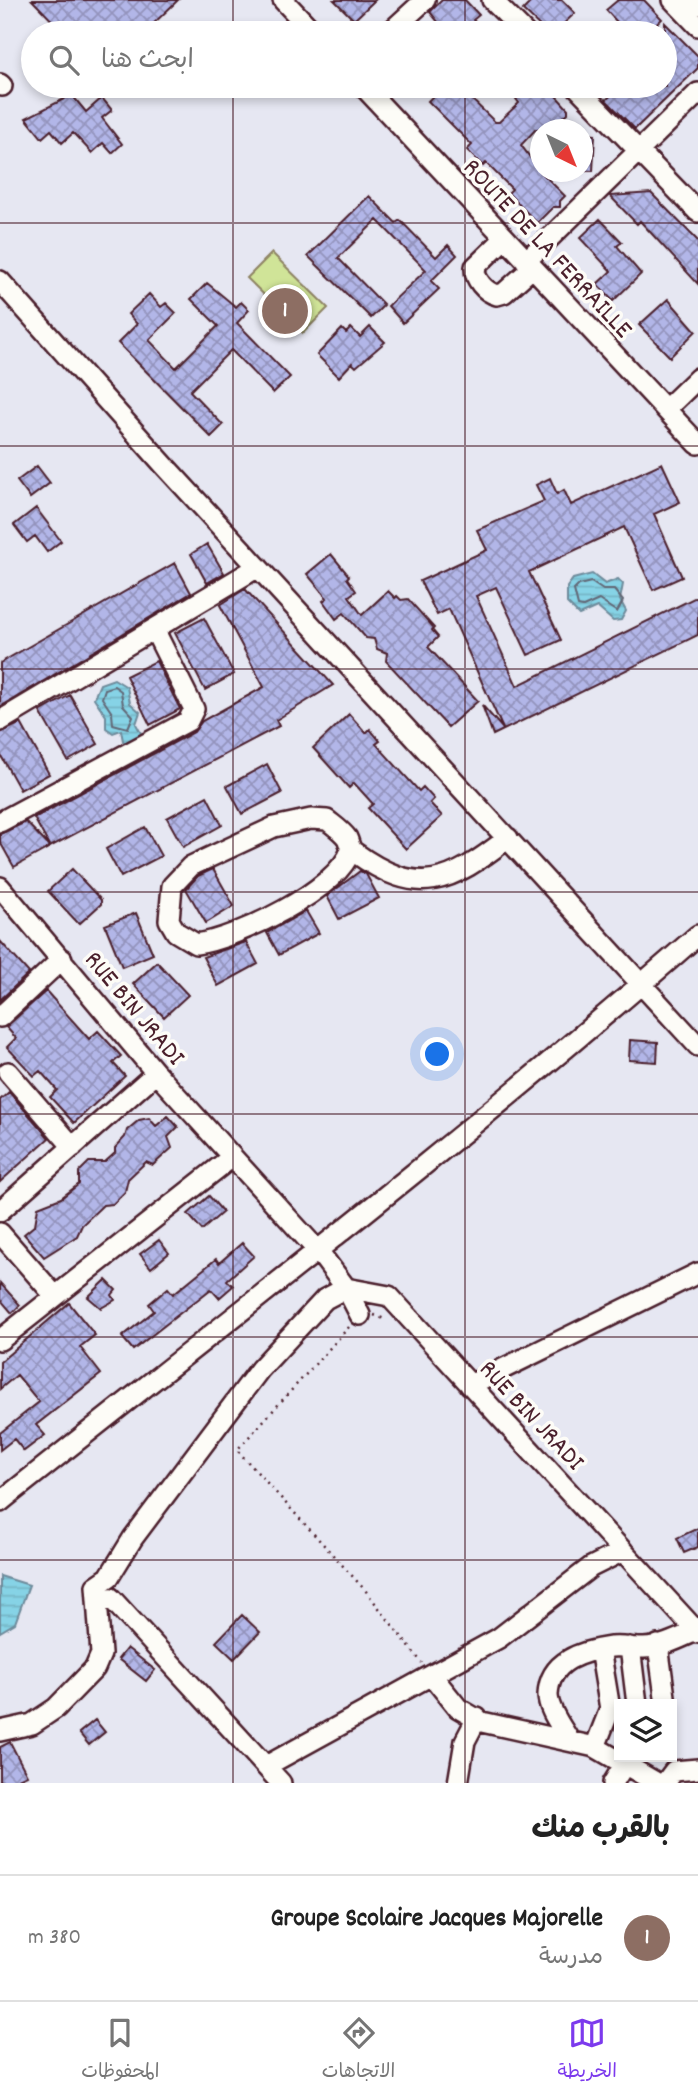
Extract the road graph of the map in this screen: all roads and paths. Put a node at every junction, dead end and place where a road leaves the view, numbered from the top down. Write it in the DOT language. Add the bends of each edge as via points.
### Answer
graph roads {
  1 [pos="283,0"];
  2 [pos="425,0"];
  3 [pos="492,0"];
  4 [pos="673,0"];
  5 [pos="694,0"];
  6 [pos="698,5"];
  7 [pos="303,21"];
  8 [pos="402,21"];
  9 [pos="513,21"];
  10 [pos="698,26"];
  11 [pos="698,93"];
  12 [pos="374,98"];
  13 [pos="588,98"];
  14 [pos="638,150"];
  15 [pos="698,212"];
  16 [pos="504,239"];
  17 [pos="529,264"];
  18 [pos="0,281"];
  19 [pos="698,378"];
  20 [pos="666,409"];
  21 [pos="698,444"];
  22 [pos="258,567"];
  23 [pos="154,629"];
  24 [pos="0,721"];
  25 [pos="0,822"];
  26 [pos="508,838"];
  27 [pos="351,850"];
  28 [pos="0,887"];
  29 [pos="698,936"];
  30 [pos="62,960"];
  31 [pos="642,984"];
  32 [pos="0,1017"];
  33 [pos="698,1046"];
  34 [pos="3,1071"];
  35 [pos="156,1073"];
  36 [pos="74,1147"];
  37 [pos="232,1157"];
  38 [pos="0,1211"];
  39 [pos="0,1233"];
  40 [pos="319,1252"];
  41 [pos="698,1273"];
  42 [pos="346,1288"];
  43 [pos="55,1296"];
  44 [pos="360,1315"];
  45 [pos="393,1324"];
  46 [pos="0,1340"];
  47 [pos="470,1385"];
  48 [pos="0,1502"];
  49 [pos="623,1551"];
  50 [pos="98,1603"];
  51 [pos="697,1632"];
  52 [pos="658,1645"];
  53 [pos="630,1647"];
  54 [pos="600,1649"];
  55 [pos="433,1677"];
  56 [pos="636,1699"];
  57 [pos="665,1699"];
  58 [pos="477,1718"];
  59 [pos="0,1731"];
  60 [pos="569,1740"];
  61 [pos="595,1748"];
  62 [pos="614,1755"];
  63 [pos="626,1762"];
  64 [pos="630,1762"];
  65 [pos="267,1766"];
  66 [pos="698,1769"];
  67 [pos="281,1783"];
  68 [pos="458,1783"];
  69 [pos="613,1783"];
  70 [pos="657,1783"];
  71 [pos="665,1783"];
  1 -- 7 [label="street"];
  2 -- 8 [label="street"];
  3 -- 9 [label="street"];
  4 -- 10 [label="street"];
  5 -- 6 [label="street"];
  11 -- 14 [label="street"];
  12 -- 16 [label="street, ROUTE DE LA FERRAILLE"];
  13 -- 14 [label="street"];
  14 -- 15 [label="street"];
  14 -- 17 [label="street"];
  16 -- 17 [label="street, ROUTE DE LA FERRAILLE"];
  16 -- 17 [label="street" via="475,267 476,278 487,290 504,293"];
  17 -- 20 [label="street, ROUTE DE LA FERRAILLE"];
  18 -- 22 [label="street"];
  19 -- 20 [label="street"];
  20 -- 21 [label="street, ROUTE DE LA FERRAILLE"];
  22 -- 23 [label="street"];
  22 -- 26 [label="street"];
  23 -- 24 [label="street"];
  23 -- 25 [label="street" via="194,715"];
  26 -- 27 [label="street" via="464,869 429,881 394,876"];
  26 -- 31 [label="street"];
  27 -- 27 [label="street" via="347,839 327,820 311,818 274,827 191,866 172,886 169,919 176,932 196,944 232,936 323,883 347,862"];
  28 -- 30 [label="street, RUE BIN JRADI"];
  29 -- 31 [label="street"];
  30 -- 32 [label="street"];
  30 -- 35 [label="street, RUE BIN JRADI"];
  31 -- 33 [label="street"];
  31 -- 40 [label="street"];
  34 -- 36 [label="street"];
  35 -- 36 [label="street"];
  35 -- 37 [label="street, RUE BIN JRADI"];
  36 -- 38 [label="street"];
  37 -- 40 [label="street, RUE BIN JRADI"];
  37 -- 43 [label="street"];
  39 -- 43 [label="street"];
  40 -- 42 [label="street, RUE BIN JRADI"];
  40 -- 48 [label="street"];
  41 -- 47 [label="street"];
  42 -- 44 [label="street"];
  42 -- 47 [label="street, RUE BIN JRADI" via="388,1296"];
  42 -- 50 [label="street" via="324,1299 260,1369 109,1577 96,1586"];
  43 -- 46 [label="street"];
  44 -- 45 [label="path" via="382,1316"];
  44 -- 55 [label="path" via="237,1450 365,1590"];
  47 -- 49 [label="street, RUE BIN JRADI"];
  49 -- 51 [label="street, RUE BIN JRADI"];
  49 -- 55 [label="street" via="591,1567 499,1638"];
  50 -- 59 [label="street" via="101,1654 95,1668 56,1708 32,1724"];
  50 -- 65 [label="street" via="111,1598"];
  51 -- 52 [label="street"];
  52 -- 53 [label="street"];
  52 -- 57 [label="street"];
  53 -- 54 [label="street"];
  53 -- 56 [label="street"];
  54 -- 60 [label="street" via="563,1662 548,1695"];
  54 -- 61 [label="street" via="610,1709"];
  55 -- 58 [label="street" via="458,1708"];
  55 -- 65 [label="street"];
  58 -- 60 [label="street"];
  58 -- 68 [label="street" via="466,1741"];
  60 -- 61 [label="street"];
  61 -- 62 [label="street"];
  63 -- 69 [label="street"];
  64 -- 70 [label="street"];
  65 -- 67 [label="street"];
  66 -- 71 [label="street" via="674,1771"];
}
